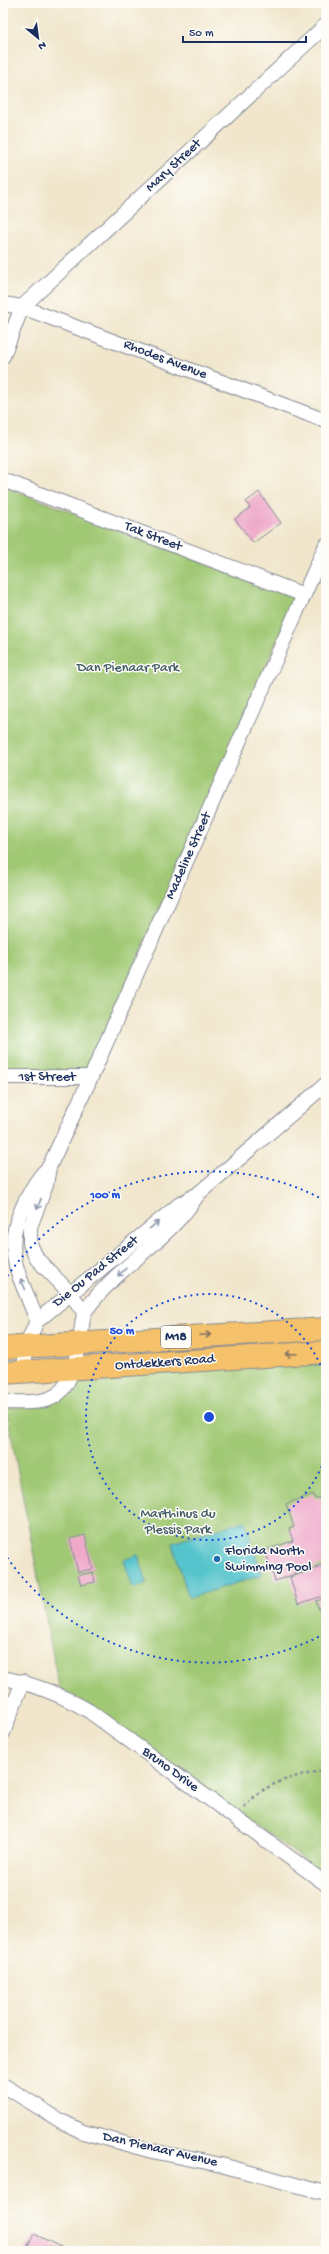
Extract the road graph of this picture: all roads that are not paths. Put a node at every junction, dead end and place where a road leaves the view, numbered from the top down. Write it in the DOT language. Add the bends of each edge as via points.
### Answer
graph roads {
  1 [pos="326,25"];
  2 [pos="3,304"];
  3 [pos="22,307"];
  4 [pos="3,356"];
  5 [pos="326,421"];
  6 [pos="3,480"];
  7 [pos="326,545"];
  8 [pos="304,595"];
  9 [pos="3,1077"];
  10 [pos="91,1077"];
  11 [pos="326,1084"];
  12 [pos="49,1167"];
  13 [pos="198,1194"];
  14 [pos="70,1293"];
  15 [pos="84,1312"];
  16 [pos="37,1321"];
  17 [pos="326,1329"];
  18 [pos="80,1342"];
  19 [pos="26,1346"];
  20 [pos="3,1348"];
  21 [pos="326,1352"];
  22 [pos="72,1370"];
  23 [pos="24,1371"];
  24 [pos="3,1373"];
  25 [pos="3,1402"];
  26 [pos="3,1678"];
  27 [pos="23,1682"];
  28 [pos="3,1733"];
  29 [pos="326,1884"];
  30 [pos="3,2085"];
  31 [pos="326,2193"];
  1 -- 3 [label="street, Mary Street"];
  2 -- 3 [label="street, Rhodes Avenue"];
  3 -- 4 [label="street"];
  3 -- 5 [label="street, Rhodes Avenue"];
  6 -- 8 [label="street, Tak Street"];
  7 -- 8 [label="street, Madeline Street"];
  8 -- 10 [label="street, Madeline Street"];
  9 -- 10 [label="street, 1st Street"];
  10 -- 12 [label="street, Madeline Street"];
  11 -- 13 [label="street, Die Ou Pad Street"];
  12 -- 14 [label="street, Madeline Street, one-way" via="46,1185 30,1227 30,1244 38,1260"];
  16 -- 12 [label="street, Madeline Street, one-way" via="16,1267 12,1240 23,1206 38,1177"];
  14 -- 13 [label="street, Die Ou Pad Street, one-way" via="180,1204"];
  13 -- 15 [label="street, Die Ou Pad Street, one-way" via="187,1212 111,1282"];
  14 -- 15 [label="street, Madeline Street"];
  14 -- 16 [label="street, Die Ou Pad Street"];
  15 -- 18 [label="street, Die Ou Pad Street"];
  16 -- 19 [label="street, Die Ou Pad Street"];
  18 -- 17 [label="main road, Ontdekkers Road / M18, one-way"];
  18 -- 19 [label="main road, Ontdekkers Road / M18"];
  18 -- 22 [label="street, Die Ou Pad Street"];
  19 -- 20 [label="main road, Ontdekkers Road / M18"];
  19 -- 23 [label="street, Die Ou Pad Street"];
  21 -- 22 [label="main road, Ontdekkers Road / M18, one-way"];
  22 -- 23 [label="main road, Ontdekkers Road / M18"];
  22 -- 25 [label="street" via="67,1383 55,1397"];
  23 -- 24 [label="main road, Ontdekkers Road / M18"];
  26 -- 27 [label="street, Bruno Drive"];
  27 -- 28 [label="street"];
  27 -- 29 [label="street, Bruno Drive" via="63,1696 89,1711"];
  30 -- 31 [label="street, Dan Pienaar Avenue" via="83,2132"];
}
